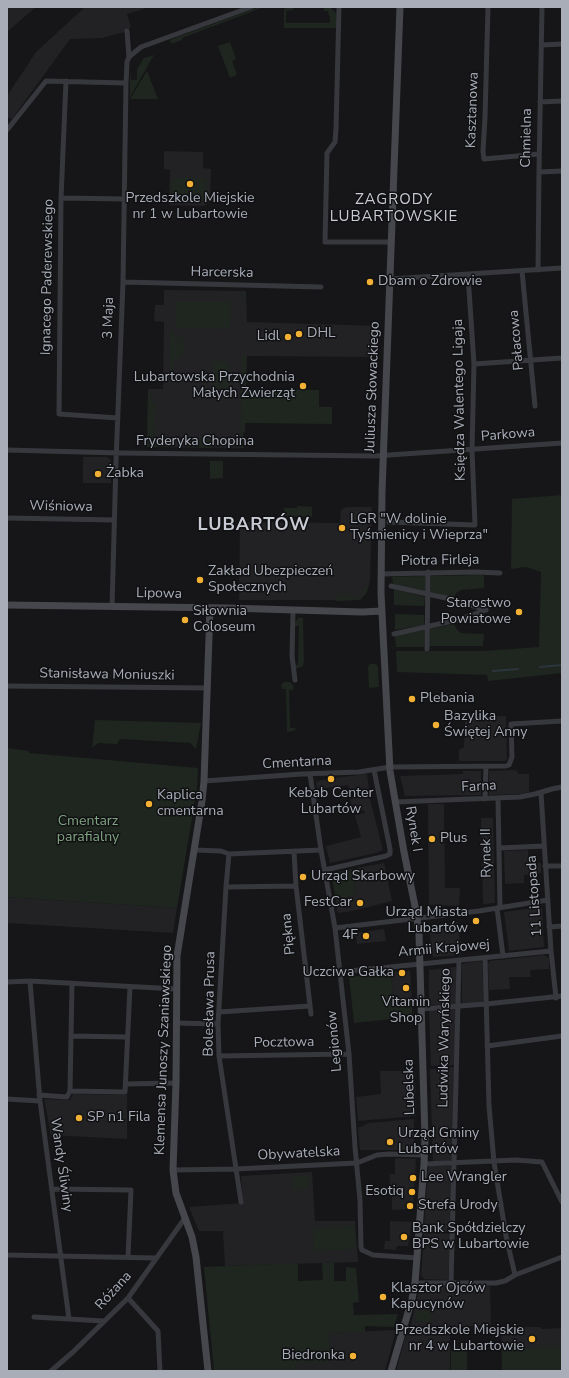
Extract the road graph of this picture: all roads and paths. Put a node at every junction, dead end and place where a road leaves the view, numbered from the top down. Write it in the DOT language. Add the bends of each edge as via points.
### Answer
graph roads {
  1 [pos="251,7"];
  2 [pos="339,7"];
  3 [pos="400,7"];
  4 [pos="488,7"];
  5 [pos="542,7"];
  6 [pos="127,31"];
  7 [pos="562,44"];
  8 [pos="542,45"];
  9 [pos="129,57"];
  10 [pos="66,81"];
  11 [pos="126,82"];
  12 [pos="562,101"];
  13 [pos="540,102"];
  14 [pos="7,130"];
  15 [pos="539,154"];
  16 [pos="562,171"];
  17 [pos="539,172"];
  18 [pos="61,198"];
  19 [pos="125,199"];
  20 [pos="392,242"];
  21 [pos="562,268"];
  22 [pos="538,270"];
  23 [pos="522,271"];
  24 [pos="468,275"];
  25 [pos="390,279"];
  26 [pos="123,282"];
  27 [pos="321,287"];
  28 [pos="562,358"];
  29 [pos="531,360"];
  30 [pos="474,364"];
  31 [pos="535,406"];
  32 [pos="118,418"];
  33 [pos="562,443"];
  34 [pos="7,450"];
  35 [pos="472,450"];
  36 [pos="116,453"];
  37 [pos="384,456"];
  38 [pos="7,518"];
  39 [pos="114,520"];
  40 [pos="389,522"];
  41 [pos="428,572"];
  42 [pos="500,573"];
  43 [pos="381,574"];
  44 [pos="391,586"];
  45 [pos="428,594"];
  46 [pos="7,606"];
  47 [pos="112,607"];
  48 [pos="210,608"];
  49 [pos="293,610"];
  50 [pos="382,611"];
  51 [pos="427,627"];
  52 [pos="394,634"];
  53 [pos="427,649"];
  54 [pos="295,680"];
  55 [pos="7,686"];
  56 [pos="208,688"];
  57 [pos="562,721"];
  58 [pos="486,766"];
  59 [pos="390,767"];
  60 [pos="374,770"];
  61 [pos="310,774"];
  62 [pos="204,781"];
  63 [pos="562,787"];
  64 [pos="541,793"];
  65 [pos="498,798"];
  66 [pos="485,799"];
  67 [pos="396,802"];
  68 [pos="544,846"];
  69 [pos="500,848"];
  70 [pos="195,850"];
  71 [pos="321,850"];
  72 [pos="294,852"];
  73 [pos="229,854"];
  74 [pos="545,866"];
  75 [pos="562,866"];
  76 [pos="325,870"];
  77 [pos="296,886"];
  78 [pos="226,887"];
  79 [pos="548,900"];
  80 [pos="499,908"];
  81 [pos="417,918"];
  82 [pos="562,926"];
  83 [pos="549,927"];
  84 [pos="335,928"];
  85 [pos="551,951"];
  86 [pos="503,956"];
  87 [pos="485,958"];
  88 [pos="459,960"];
  89 [pos="420,963"];
  90 [pos="340,972"];
  91 [pos="30,981"];
  92 [pos="7,982"];
  93 [pos="72,984"];
  94 [pos="130,987"];
  95 [pos="176,989"];
  96 [pos="562,996"];
  97 [pos="556,998"];
  98 [pos="486,1004"];
  99 [pos="310,1006"];
  100 [pos="458,1006"];
  101 [pos="421,1009"];
  102 [pos="219,1012"];
  103 [pos="311,1014"];
  104 [pos="176,1023"];
  105 [pos="218,1024"];
  106 [pos="71,1036"];
  107 [pos="562,1036"];
  108 [pos="128,1037"];
  109 [pos="487,1046"];
  110 [pos="349,1054"];
  111 [pos="219,1056"];
  112 [pos="126,1084"];
  113 [pos="176,1084"];
  114 [pos="70,1091"];
  115 [pos="39,1095"];
  116 [pos="7,1099"];
  117 [pos="40,1101"];
  118 [pos="425,1154"];
  119 [pos="494,1162"];
  120 [pos="357,1163"];
  121 [pos="424,1164"];
  122 [pos="455,1164"];
  123 [pos="236,1169"];
  124 [pos="173,1170"];
  125 [pos="52,1189"];
  126 [pos="241,1202"];
  127 [pos="562,1202"];
  128 [pos="185,1218"];
  129 [pos="7,1255"];
  130 [pos="61,1256"];
  131 [pos="128,1257"];
  132 [pos="156,1258"];
  133 [pos="418,1258"];
  134 [pos="562,1258"];
  135 [pos="515,1275"];
  136 [pos="415,1283"];
  137 [pos="452,1284"];
  138 [pos="128,1298"];
  139 [pos="34,1317"];
  140 [pos="69,1319"];
  141 [pos="103,1321"];
  142 [pos="51,1371"];
  143 [pos="160,1371"];
  144 [pos="208,1371"];
  145 [pos="391,1371"];
  1 -- 9 [label="street" via="141,47"];
  2 -- 20 [label="street" via="335,142 327,153 325,242"];
  3 -- 20 [label="main road, Juliusza Słowackiego"];
  4 -- 15 [label="street, Kasztanowa" via="484,159"];
  5 -- 8 [label="street, Chmielna"];
  6 -- 9 [label="street, 3 Maja"];
  7 -- 8 [label="street"];
  8 -- 13 [label="street, Chmielna"];
  9 -- 11 [label="street, 3 Maja"];
  10 -- 11 [label="street"];
  10 -- 14 [label="street" via="46,80"];
  10 -- 18 [label="street, Ignacego Paderewskiego"];
  11 -- 19 [label="street, 3 Maja"];
  12 -- 13 [label="street"];
  13 -- 15 [label="street, Chmielna"];
  15 -- 17 [label="street, Chmielna"];
  16 -- 17 [label="street"];
  17 -- 22 [label="street, Chmielna"];
  18 -- 19 [label="street"];
  18 -- 32 [label="street, Ignacego Paderewskiego" via="59,414"];
  19 -- 26 [label="street, 3 Maja"];
  20 -- 25 [label="main road, Juliusza Słowackiego"];
  21 -- 22 [label="street"];
  22 -- 23 [label="street"];
  23 -- 24 [label="street"];
  23 -- 29 [label="street, Pałacowa"];
  24 -- 25 [label="street"];
  24 -- 30 [label="street, Księdza Walentego Ligaja"];
  25 -- 37 [label="main road, Juliusza Słowackiego"];
  26 -- 27 [label="street, Harcerska"];
  26 -- 32 [label="street, 3 Maja"];
  28 -- 29 [label="street"];
  29 -- 30 [label="street"];
  29 -- 31 [label="street, Pałacowa"];
  30 -- 35 [label="street, Księdza Walentego Ligaja"];
  32 -- 36 [label="street, 3 Maja"];
  33 -- 35 [label="street, Parkowa"];
  34 -- 36 [label="street, Fryderyka Chopina"];
  35 -- 37 [label="street, Parkowa"];
  35 -- 40 [label="street, Księdza Walentego Ligaja" via="475,525"];
  36 -- 37 [label="street, Fryderyka Chopina"];
  36 -- 39 [label="street, 3 Maja"];
  37 -- 43 [label="main road, Juliusza Słowackiego"];
  38 -- 39 [label="street, Wiśniowa"];
  39 -- 47 [label="street, 3 Maja"];
  41 -- 42 [label="street, Piotra Firleja"];
  41 -- 43 [label="street, Piotra Firleja"];
  41 -- 45 [label="street"];
  43 -- 50 [label="main road, Juliusza Słowackiego"];
  44 -- 45 [label="street"];
  45 -- 51 [label="street"];
  45 -- 51 [label="street" via="486,610"];
  46 -- 47 [label="main road, Lipowa"];
  47 -- 48 [label="main road, Lipowa"];
  48 -- 49 [label="main road, Lipowa"];
  48 -- 56 [label="main road, Klemensa Junoszy Szaniawskiego"];
  49 -- 50 [label="main road, Lipowa"];
  49 -- 54 [label="street" via="292,656"];
  50 -- 59 [label="main road, Juliusza Słowackiego"];
  51 -- 52 [label="street"];
  51 -- 53 [label="street"];
  55 -- 56 [label="street, Stanisława Moniuszki"];
  56 -- 62 [label="main road, Klemensa Junoszy Szaniawskiego"];
  57 -- 58 [label="street, Cmentarna" via="511,724 512,762 506,766"];
  58 -- 59 [label="street, Cmentarna"];
  58 -- 66 [label="street"];
  59 -- 60 [label="street, Cmentarna"];
  59 -- 67 [label="main road, Rynek I"];
  60 -- 61 [label="street, Cmentarna"];
  60 -- 76 [label="street" via="390,854"];
  61 -- 62 [label="street, Cmentarna"];
  61 -- 71 [label="street, Legionów"];
  62 -- 70 [label="main road, Klemensa Junoszy Szaniawskiego"];
  63 -- 64 [label="street, Farna"];
  64 -- 65 [label="street, Farna"];
  64 -- 68 [label="street, 11 Listopada"];
  65 -- 66 [label="street, Farna"];
  65 -- 69 [label="street, Rynek II"];
  66 -- 67 [label="street, Farna"];
  67 -- 81 [label="main road, Rynek I"];
  68 -- 69 [label="street"];
  68 -- 74 [label="street, 11 Listopada"];
  69 -- 80 [label="street, Rynek II"];
  70 -- 73 [label="street" via="221,851"];
  70 -- 95 [label="main road, Klemensa Junoszy Szaniawskiego" via="177,956"];
  71 -- 72 [label="street"];
  71 -- 76 [label="street, Legionów"];
  72 -- 73 [label="street"];
  72 -- 77 [label="street, Piękna"];
  73 -- 78 [label="street, Bolesława Prusa"];
  74 -- 75 [label="street"];
  74 -- 79 [label="street, 11 Listopada"];
  76 -- 84 [label="street, Legionów"];
  77 -- 78 [label="street"];
  77 -- 99 [label="street, Piękna"];
  78 -- 102 [label="street, Bolesława Prusa"];
  79 -- 80 [label="street"];
  79 -- 83 [label="street, 11 Listopada"];
  80 -- 81 [label="street"];
  80 -- 86 [label="street, Rynek II"];
  81 -- 84 [label="street"];
  81 -- 89 [label="main road, Lubelska"];
  82 -- 83 [label="street"];
  83 -- 85 [label="street, 11 Listopada"];
  84 -- 90 [label="street, Legionów"];
  85 -- 86 [label="street, Armii Krajowej"];
  85 -- 97 [label="street, 11 Listopada"];
  86 -- 87 [label="street, Armii Krajowej"];
  87 -- 88 [label="street, Armii Krajowej"];
  87 -- 98 [label="street"];
  88 -- 89 [label="street, Armii Krajowej"];
  88 -- 100 [label="street, Ludwika Waryńskiego"];
  89 -- 90 [label="street, Armii Krajowej"];
  89 -- 101 [label="main road, Lubelska"];
  90 -- 110 [label="street, Legionów"];
  91 -- 92 [label="street"];
  91 -- 93 [label="street"];
  91 -- 115 [label="street, Wandy Śliwiny"];
  93 -- 94 [label="street"];
  93 -- 106 [label="street"];
  94 -- 95 [label="street"];
  94 -- 108 [label="street"];
  95 -- 104 [label="main road, Klemensa Junoszy Szaniawskiego"];
  96 -- 97 [label="street"];
  97 -- 98 [label="street"];
  98 -- 100 [label="street"];
  98 -- 109 [label="street"];
  99 -- 102 [label="street"];
  99 -- 103 [label="street, Piękna"];
  100 -- 101 [label="street"];
  100 -- 122 [label="street, Ludwika Waryńskiego"];
  101 -- 118 [label="main road, Lubelska"];
  102 -- 105 [label="street, Bolesława Prusa"];
  104 -- 105 [label="street"];
  104 -- 113 [label="main road, Klemensa Junoszy Szaniawskiego"];
  105 -- 111 [label="street, Bolesława Prusa"];
  106 -- 108 [label="street"];
  106 -- 114 [label="street"];
  107 -- 109 [label="street"];
  108 -- 112 [label="street"];
  109 -- 119 [label="street"];
  110 -- 111 [label="street, Pocztowa"];
  110 -- 120 [label="street, Legionów"];
  111 -- 123 [label="street, Bolesława Prusa"];
  112 -- 113 [label="street"];
  112 -- 114 [label="street" via="124,1093"];
  113 -- 124 [label="main road, Klemensa Junoszy Szaniawskiego"];
  114 -- 115 [label="street" via="67,1097"];
  115 -- 117 [label="street, Wandy Śliwiny"];
  116 -- 117 [label="street"];
  117 -- 125 [label="street, Wandy Śliwiny"];
  118 -- 120 [label="street, Obywatelska" via="377,1155"];
  118 -- 121 [label="main road, Lubelska"];
  119 -- 122 [label="street"];
  119 -- 127 [label="street" via="542,1162"];
  119 -- 135 [label="street"];
  120 -- 123 [label="street, Obywatelska"];
  120 -- 133 [label="street, Legionów" via="362,1250 373,1255"];
  121 -- 122 [label="street"];
  121 -- 133 [label="main road, Lubelska"];
  122 -- 137 [label="street, Ludwika Waryńskiego"];
  123 -- 124 [label="street, Obywatelska"];
  123 -- 126 [label="street, Bolesława Prusa"];
  124 -- 128 [label="main road, Klemensa Junoszy Szaniawskiego" via="176,1193"];
  125 -- 130 [label="street, Wandy Śliwiny"];
  125 -- 131 [label="street" via="131,1190"];
  128 -- 132 [label="street, Różana"];
  128 -- 144 [label="main road, Klemensa Junoszy Szaniawskiego" via="196,1257"];
  129 -- 130 [label="street"];
  130 -- 131 [label="street"];
  130 -- 140 [label="street, Wandy Śliwiny"];
  131 -- 132 [label="street"];
  132 -- 138 [label="street, Różana"];
  133 -- 136 [label="main road, Lubelska"];
  134 -- 135 [label="street"];
  135 -- 137 [label="street" via="496,1283"];
  136 -- 137 [label="street"];
  136 -- 145 [label="main road, Lubelska"];
  138 -- 141 [label="street, Różana"];
  138 -- 143 [label="street" via="158,1331"];
  139 -- 140 [label="street"];
  140 -- 141 [label="street"];
  141 -- 142 [label="street, Różana"];
}
